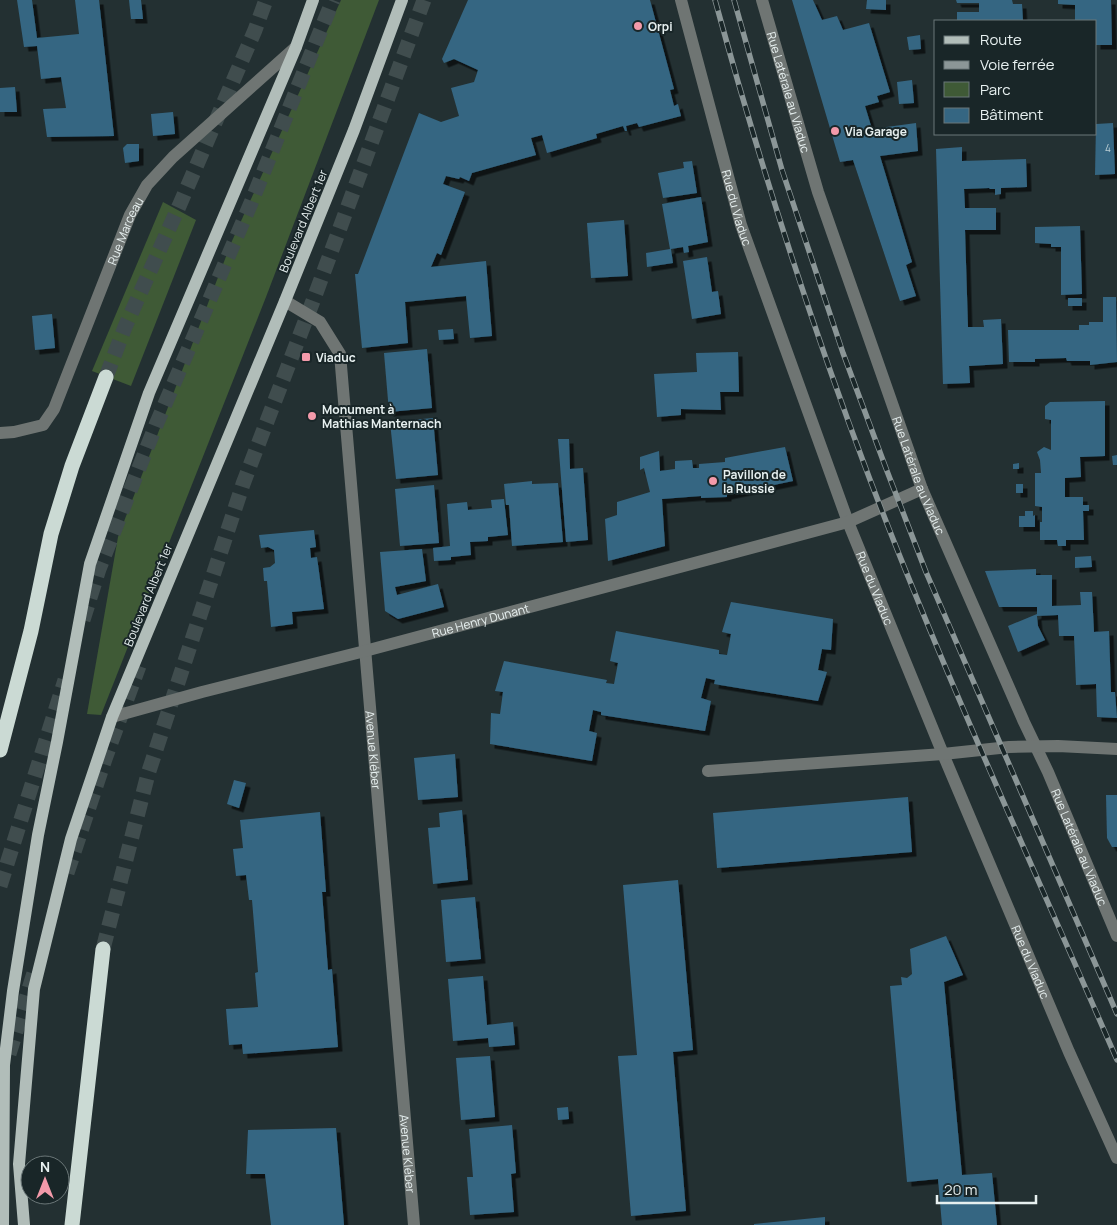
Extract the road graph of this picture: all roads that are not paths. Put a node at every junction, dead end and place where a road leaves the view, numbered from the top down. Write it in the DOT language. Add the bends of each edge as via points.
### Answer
graph roads {
  1 [pos="313,0"];
  2 [pos="402,0"];
  3 [pos="681,0"];
  4 [pos="762,0"];
  5 [pos="296,46"];
  6 [pos="285,301"];
  7 [pos="106,377"];
  8 [pos="0,433"];
  9 [pos="922,488"];
  10 [pos="848,522"];
  11 [pos="365,651"];
  12 [pos="11,708"];
  13 [pos="112,718"];
  14 [pos="0,724"];
  15 [pos="1036,746"];
  16 [pos="0,750"];
  17 [pos="1117,750"];
  18 [pos="943,754"];
  19 [pos="708,771"];
  20 [pos="1117,936"];
  21 [pos="103,949"];
  22 [pos="1117,1158"];
  23 [pos="4,1225"];
  24 [pos="24,1225"];
  25 [pos="72,1225"];
  26 [pos="414,1225"];
  1 -- 5 [label="main road"];
  2 -- 6 [label="main road, Boulevard Albert 1er"];
  3 -- 10 [label="street, Rue du Viaduc" via="741,225"];
  4 -- 9 [label="street, Rue Latérale au Viaduc" via="818,192"];
  5 -- 8 [label="street, Rue Marceau" via="173,157 147,185 130,215 54,409 43,425"];
  5 -- 23 [label="main road" via="150,393 90,564 38,836 12,1000 4,1065"];
  6 -- 11 [label="street, Avenue Kléber" via="320,322 340,354"];
  6 -- 13 [label="main road, Boulevard Albert 1er"];
  7 -- 12 [label="highway" via="72,466 51,534"];
  9 -- 10 [label="street, Rue Henry Dunant"];
  9 -- 15 [label="street, Rue Latérale au Viaduc"];
  10 -- 11 [label="street, Rue Henry Dunant"];
  10 -- 18 [label="street, Rue du Viaduc"];
  11 -- 13 [label="street, Rue Henry Dunant"];
  11 -- 26 [label="street, Avenue Kléber"];
  12 -- 14 [label="highway"];
  12 -- 16 [label="highway"];
  13 -- 24 [label="main road, Boulevard Albert 1er" via="71,839 34,989 19,1164"];
  15 -- 17 [label="street"];
  15 -- 18 [label="street"];
  15 -- 20 [label="street, Rue Latérale au Viaduc"];
  18 -- 19 [label="street"];
  18 -- 22 [label="street, Rue du Viaduc"];
  21 -- 25 [label="highway"];
}
